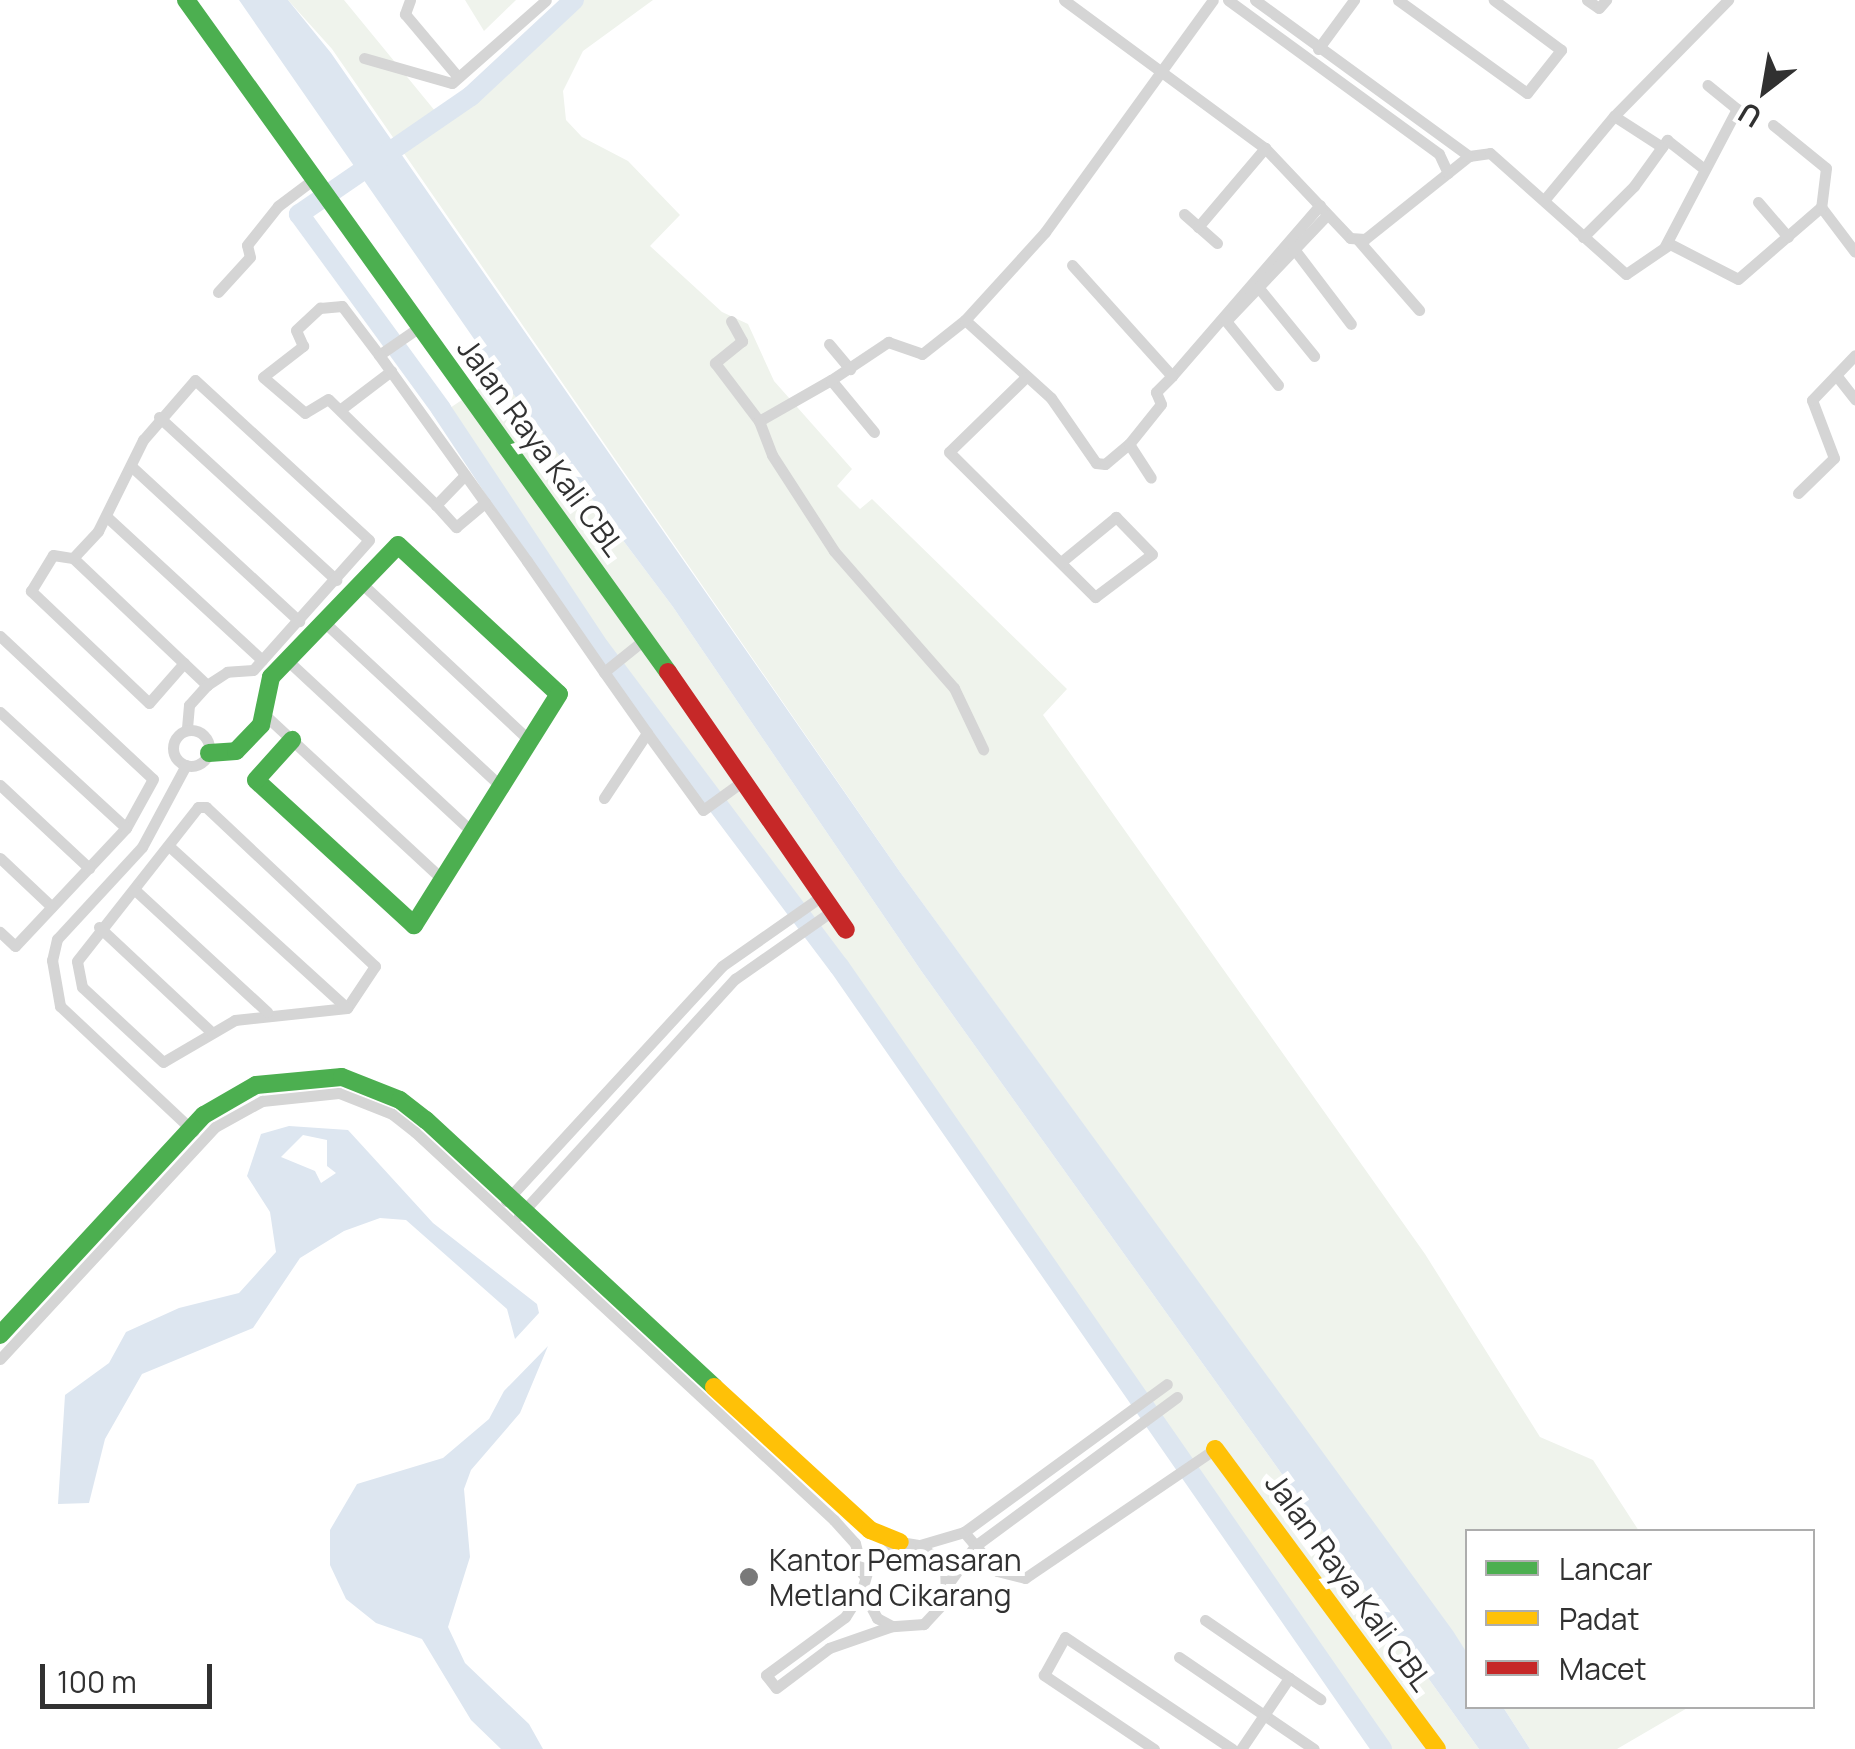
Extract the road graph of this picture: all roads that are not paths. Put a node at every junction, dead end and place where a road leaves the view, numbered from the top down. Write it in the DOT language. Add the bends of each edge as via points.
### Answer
graph roads {
  1 [pos="186,0"];
  2 [pos="410,0"];
  3 [pos="546,0"];
  4 [pos="1064,0"];
  5 [pos="1213,0"];
  6 [pos="1228,0"];
  7 [pos="1255,0"];
  8 [pos="1354,0"];
  9 [pos="1398,0"];
  10 [pos="1494,0"];
  11 [pos="1587,0"];
  12 [pos="1606,0"];
  13 [pos="1728,0"];
  14 [pos="1321,46"];
  15 [pos="364,58"];
  16 [pos="1312,58"];
  17 [pos="1162,70"];
  18 [pos="458,77"];
  19 [pos="1707,85"];
  20 [pos="1614,116"];
  21 [pos="1773,126"];
  22 [pos="1662,147"];
  23 [pos="1265,148"];
  24 [pos="1469,156"];
  25 [pos="1704,168"];
  26 [pos="1448,173"];
  27 [pos="306,185"];
  28 [pos="1545,199"];
  29 [pos="1758,202"];
  30 [pos="1821,207"];
  31 [pos="1323,210"];
  32 [pos="1184,214"];
  33 [pos="1198,227"];
  34 [pos="1583,237"];
  35 [pos="1788,237"];
  36 [pos="1358,240"];
  37 [pos="1217,242"];
  38 [pos="1665,246"];
  39 [pos="1294,248"];
  40 [pos="1855,252"];
  41 [pos="1072,265"];
  42 [pos="1258,288"];
  43 [pos="218,292"];
  44 [pos="1420,310"];
  45 [pos="731,320"];
  46 [pos="965,320"];
  47 [pos="1351,324"];
  48 [pos="421,326"];
  49 [pos="830,344"];
  50 [pos="381,354"];
  51 [pos="1314,356"];
  52 [pos="1855,356"];
  53 [pos="850,369"];
  54 [pos="391,372"];
  55 [pos="1172,376"];
  56 [pos="1836,376"];
  57 [pos="1026,378"];
  58 [pos="832,380"];
  59 [pos="1278,384"];
  60 [pos="1855,399"];
  61 [pos="341,409"];
  62 [pos="159,418"];
  63 [pos="759,421"];
  64 [pos="874,432"];
  65 [pos="1129,444"];
  66 [pos="131,466"];
  67 [pos="465,475"];
  68 [pos="1151,478"];
  69 [pos="1798,493"];
  70 [pos="485,503"];
  71 [pos="436,505"];
  72 [pos="107,517"];
  73 [pos="73,558"];
  74 [pos="1061,562"];
  75 [pos="336,580"];
  76 [pos="359,582"];
  77 [pos="299,621"];
  78 [pos="323,621"];
  79 [pos="0,636"];
  80 [pos="645,639"];
  81 [pos="262,660"];
  82 [pos="287,660"];
  83 [pos="184,663"];
  84 [pos="606,671"];
  85 [pos="207,685"];
  86 [pos="0,712"];
  87 [pos="266,716"];
  88 [pos="187,730"];
  89 [pos="647,733"];
  90 [pos="292,740"];
  91 [pos="531,742"];
  92 [pos="982,749"];
  93 [pos="208,753"];
  94 [pos="186,765"];
  95 [pos="743,781"];
  96 [pos="0,785"];
  97 [pos="503,788"];
  98 [pos="604,798"];
  99 [pos="126,828"];
  100 [pos="474,834"];
  101 [pos="170,847"];
  102 [pos="108,848"];
  103 [pos="0,858"];
  104 [pos="126,864"];
  105 [pos="89,868"];
  106 [pos="444,882"];
  107 [pos="135,890"];
  108 [pos="98,893"];
  109 [pos="827,904"];
  110 [pos="52,907"];
  111 [pos="116,909"];
  112 [pos="99,927"];
  113 [pos="846,930"];
  114 [pos="0,932"];
  115 [pos="346,1008"];
  116 [pos="267,1012"];
  117 [pos="666,1026"];
  118 [pos="210,1031"];
  119 [pos="680,1039"];
  120 [pos="197,1135"];
  121 [pos="504,1203"];
  122 [pos="519,1217"];
  123 [pos="0,1334"];
  124 [pos="0,1359"];
  125 [pos="1168,1384"];
  126 [pos="1177,1398"];
  127 [pos="1216,1449"];
  128 [pos="964,1532"];
  129 [pos="910,1543"];
  130 [pos="974,1546"];
  131 [pos="863,1574"];
  132 [pos="948,1584"];
  133 [pos="862,1590"];
  134 [pos="1205,1620"];
  135 [pos="892,1626"];
  136 [pos="1179,1658"];
  137 [pos="1290,1678"];
  138 [pos="1320,1699"];
  139 [pos="1264,1716"];
  140 [pos="1154,1749"];
  141 [pos="1232,1749"];
  142 [pos="1241,1749"];
  143 [pos="1314,1749"];
  144 [pos="1437,1749"];
  1 -- 27 [label="street, Jalan Raya Kali CBL"];
  2 -- 18 [label="street" via="406,14"];
  3 -- 18 [label="street"];
  4 -- 17 [label="street"];
  5 -- 17 [label="street"];
  6 -- 16 [label="street"];
  7 -- 14 [label="street"];
  8 -- 14 [label="street"];
  9 -- 10 [label="street" via="1527,93 1561,50"];
  11 -- 12 [label="street" via="1599,8"];
  13 -- 20 [label="street"];
  14 -- 16 [label="street"];
  14 -- 24 [label="street"];
  15 -- 18 [label="street" via="452,84"];
  16 -- 26 [label="street" via="1439,154"];
  17 -- 23 [label="street"];
  17 -- 46 [label="street" via="1045,232"];
  19 -- 25 [label="street" via="1738,110"];
  20 -- 22 [label="street"];
  20 -- 28 [label="street"];
  21 -- 30 [label="street" via="1826,168"];
  22 -- 25 [label="street" via="1667,140"];
  22 -- 34 [label="street"];
  23 -- 31 [label="street"];
  23 -- 33 [label="street"];
  24 -- 26 [label="street"];
  24 -- 28 [label="street" via="1500,156"];
  25 -- 38 [label="street"];
  26 -- 36 [label="street"];
  27 -- 43 [label="street" via="278,206"];
  27 -- 48 [label="street, Jalan Raya Kali CBL"];
  28 -- 34 [label="street"];
  29 -- 35 [label="street"];
  30 -- 35 [label="street"];
  30 -- 40 [label="street"];
  31 -- 36 [label="street"];
  31 -- 39 [label="street"];
  31 -- 55 [label="street"];
  32 -- 33 [label="street"];
  33 -- 37 [label="street"];
  34 -- 38 [label="street" via="1626,274 1638,272"];
  35 -- 38 [label="street" via="1734,280 1678,246"];
  36 -- 44 [label="street"];
  39 -- 42 [label="street"];
  39 -- 47 [label="street"];
  41 -- 55 [label="street"];
  42 -- 51 [label="street"];
  42 -- 59 [label="street" via="1226,321"];
  45 -- 63 [label="street" via="742,341 716,363"];
  46 -- 53 [label="street" via="922,354 888,342"];
  46 -- 57 [label="street"];
  48 -- 50 [label="street"];
  48 -- 80 [label="street, Jalan Raya Kali CBL"];
  49 -- 53 [label="street"];
  50 -- 54 [label="street"];
  50 -- 61 [label="street" via="342,306 333,305 296,330 303,346 263,377 305,413 325,398"];
  52 -- 56 [label="street"];
  53 -- 58 [label="street"];
  54 -- 61 [label="street"];
  54 -- 67 [label="street"];
  55 -- 65 [label="street" via="1156,392 1161,404"];
  56 -- 60 [label="street"];
  56 -- 69 [label="street" via="1812,404 1834,458"];
  57 -- 65 [label="street" via="1051,398 1096,463 1105,464"];
  57 -- 74 [label="street" via="949,452"];
  58 -- 63 [label="street"];
  58 -- 64 [label="street"];
  61 -- 71 [label="street"];
  62 -- 66 [label="street"];
  62 -- 75 [label="street"];
  62 -- 75 [label="street" via="195,380 229,408 366,534 366,546"];
  63 -- 92 [label="street" via="772,455 834,551 954,688"];
  65 -- 68 [label="street"];
  66 -- 72 [label="street"];
  66 -- 77 [label="street"];
  67 -- 70 [label="street"];
  67 -- 71 [label="street"];
  70 -- 71 [label="street" via="456,526"];
  70 -- 84 [label="street"];
  72 -- 73 [label="street"];
  72 -- 81 [label="street"];
  73 -- 83 [label="street"];
  73 -- 83 [label="street" via="53,555 32,585 35,596 149,703"];
  74 -- 74 [label="street" via="1098,598 1152,554 1116,517"];
  75 -- 77 [label="street"];
  76 -- 78 [label="street"];
  76 -- 91 [label="street"];
  76 -- 91 [label="street" via="398,545 431,572 556,689 558,699"];
  77 -- 81 [label="street"];
  78 -- 82 [label="street"];
  78 -- 97 [label="street"];
  79 -- 99 [label="street" via="153,779"];
  80 -- 84 [label="street"];
  80 -- 95 [label="street, Jalan Raya Kali CBL"];
  81 -- 85 [label="street" via="253,670 227,672"];
  82 -- 87 [label="street" via="271,677"];
  82 -- 100 [label="street"];
  83 -- 85 [label="street"];
  84 -- 89 [label="street"];
  85 -- 88 [label="street" via="189,705"];
  86 -- 99 [label="street"];
  87 -- 90 [label="street"];
  87 -- 93 [label="street" via="236,752"];
  88 -- 93 [label="street" via="204,736"];
  88 -- 94 [label="street" via="174,742"];
  89 -- 95 [label="street" via="703,810"];
  89 -- 98 [label="street"];
  90 -- 106 [label="street"];
  90 -- 106 [label="street" via="256,780 408,923 418,923"];
  91 -- 97 [label="street"];
  93 -- 94 [label="street"];
  94 -- 104 [label="street" via="159,822"];
  95 -- 109 [label="street, Jalan Raya Kali CBL"];
  96 -- 105 [label="street"];
  97 -- 100 [label="street"];
  99 -- 102 [label="street"];
  100 -- 106 [label="street"];
  101 -- 107 [label="street"];
  101 -- 115 [label="street"];
  101 -- 115 [label="street" via="190,814 206,807 372,958 375,966"];
  102 -- 104 [label="street"];
  102 -- 105 [label="street"];
  103 -- 110 [label="street"];
  104 -- 108 [label="street"];
  105 -- 110 [label="street"];
  107 -- 111 [label="street"];
  107 -- 116 [label="street"];
  108 -- 111 [label="street"];
  108 -- 120 [label="street" via="57,939 53,984 60,1006"];
  109 -- 113 [label="street, Jalan Raya Kali CBL"];
  109 -- 117 [label="street" via="805,908 722,966"];
  109 -- 119 [label="street" via="816,923 735,979"];
  110 -- 114 [label="street" via="15,946"];
  111 -- 112 [label="street"];
  112 -- 118 [label="street"];
  112 -- 118 [label="street" via="82,948 76,973 96,1000 164,1062"];
  115 -- 116 [label="street"];
  116 -- 118 [label="street"];
  117 -- 119 [label="street"];
  117 -- 121 [label="street"];
  119 -- 122 [label="street"];
  120 -- 121 [label="street" via="256,1085 342,1077 400,1100"];
  120 -- 123 [label="street"];
  120 -- 124 [label="street"];
  121 -- 122 [label="street"];
  122 -- 129 [label="street" via="844,1508"];
  122 -- 131 [label="street" via="834,1520 855,1542"];
  125 -- 128 [label="street"];
  126 -- 130 [label="street"];
  127 -- 130 [label="street" via="1025,1578 997,1571"];
  127 -- 144 [label="street, Jalan Raya Kali CBL"];
  128 -- 129 [label="street"];
  128 -- 130 [label="street"];
  129 -- 131 [label="street" via="884,1547"];
  129 -- 132 [label="street" via="944,1568"];
  130 -- 132 [label="street"];
  131 -- 133 [label="street"];
  132 -- 135 [label="street" via="946,1600 924,1624"];
  133 -- 135 [label="street" via="867,1606"];
  133 -- 135 [label="street" via="845,1617 766,1675 776,1688 830,1648"];
  134 -- 137 [label="street"];
  136 -- 139 [label="street"];
  137 -- 138 [label="street"];
  137 -- 139 [label="street"];
  139 -- 142 [label="street"];
  139 -- 143 [label="street"];
  140 -- 141 [label="street" via="1044,1675 1064,1638"];
}
